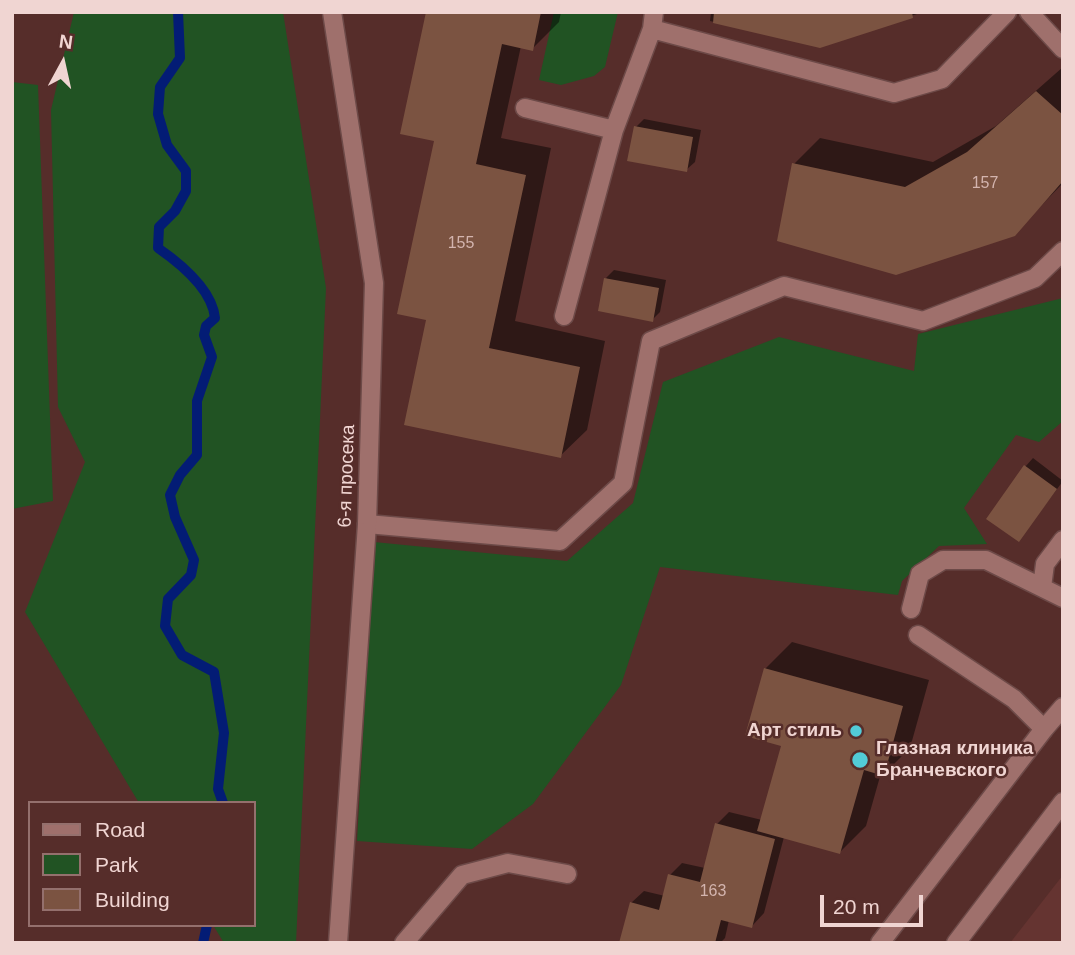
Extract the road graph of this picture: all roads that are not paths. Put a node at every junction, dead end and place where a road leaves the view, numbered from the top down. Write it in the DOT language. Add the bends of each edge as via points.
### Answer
graph roads {
  1 [pos="332,12"];
  2 [pos="1007,12"];
  3 [pos="1029,12"];
  4 [pos="653,21"];
  5 [pos="1063,49"];
  6 [pos="525,108"];
  7 [pos="614,130"];
  8 [pos="1063,251"];
  9 [pos="564,316"];
  10 [pos="367,524"];
  11 [pos="1063,540"];
  12 [pos="1042,587"];
  13 [pos="1063,598"];
  14 [pos="911,609"];
  15 [pos="918,635"];
  16 [pos="1063,708"];
  17 [pos="1044,729"];
  18 [pos="1063,802"];
  19 [pos="567,874"];
  20 [pos="338,943"];
  21 [pos="404,943"];
  22 [pos="880,943"];
  23 [pos="956,943"];
  1 -- 10 [label="street, 6-я просека" via="374,283"];
  2 -- 4 [label="street" via="942,79 894,93"];
  3 -- 5 [label="street"];
  4 -- 7 [label="street"];
  6 -- 7 [label="street"];
  7 -- 9 [label="street"];
  8 -- 10 [label="street" via="1035,278 923,321 784,286 651,341 623,483 560,541"];
  10 -- 20 [label="street, 6-я просека"];
  11 -- 12 [label="street" via="1045,565"];
  12 -- 13 [label="street"];
  12 -- 14 [label="street" via="986,560 943,560 920,574"];
  15 -- 17 [label="street" via="1014,699"];
  16 -- 17 [label="street"];
  17 -- 22 [label="street"];
  18 -- 23 [label="street"];
  19 -- 21 [label="street" via="508,863 462,875"];
}
